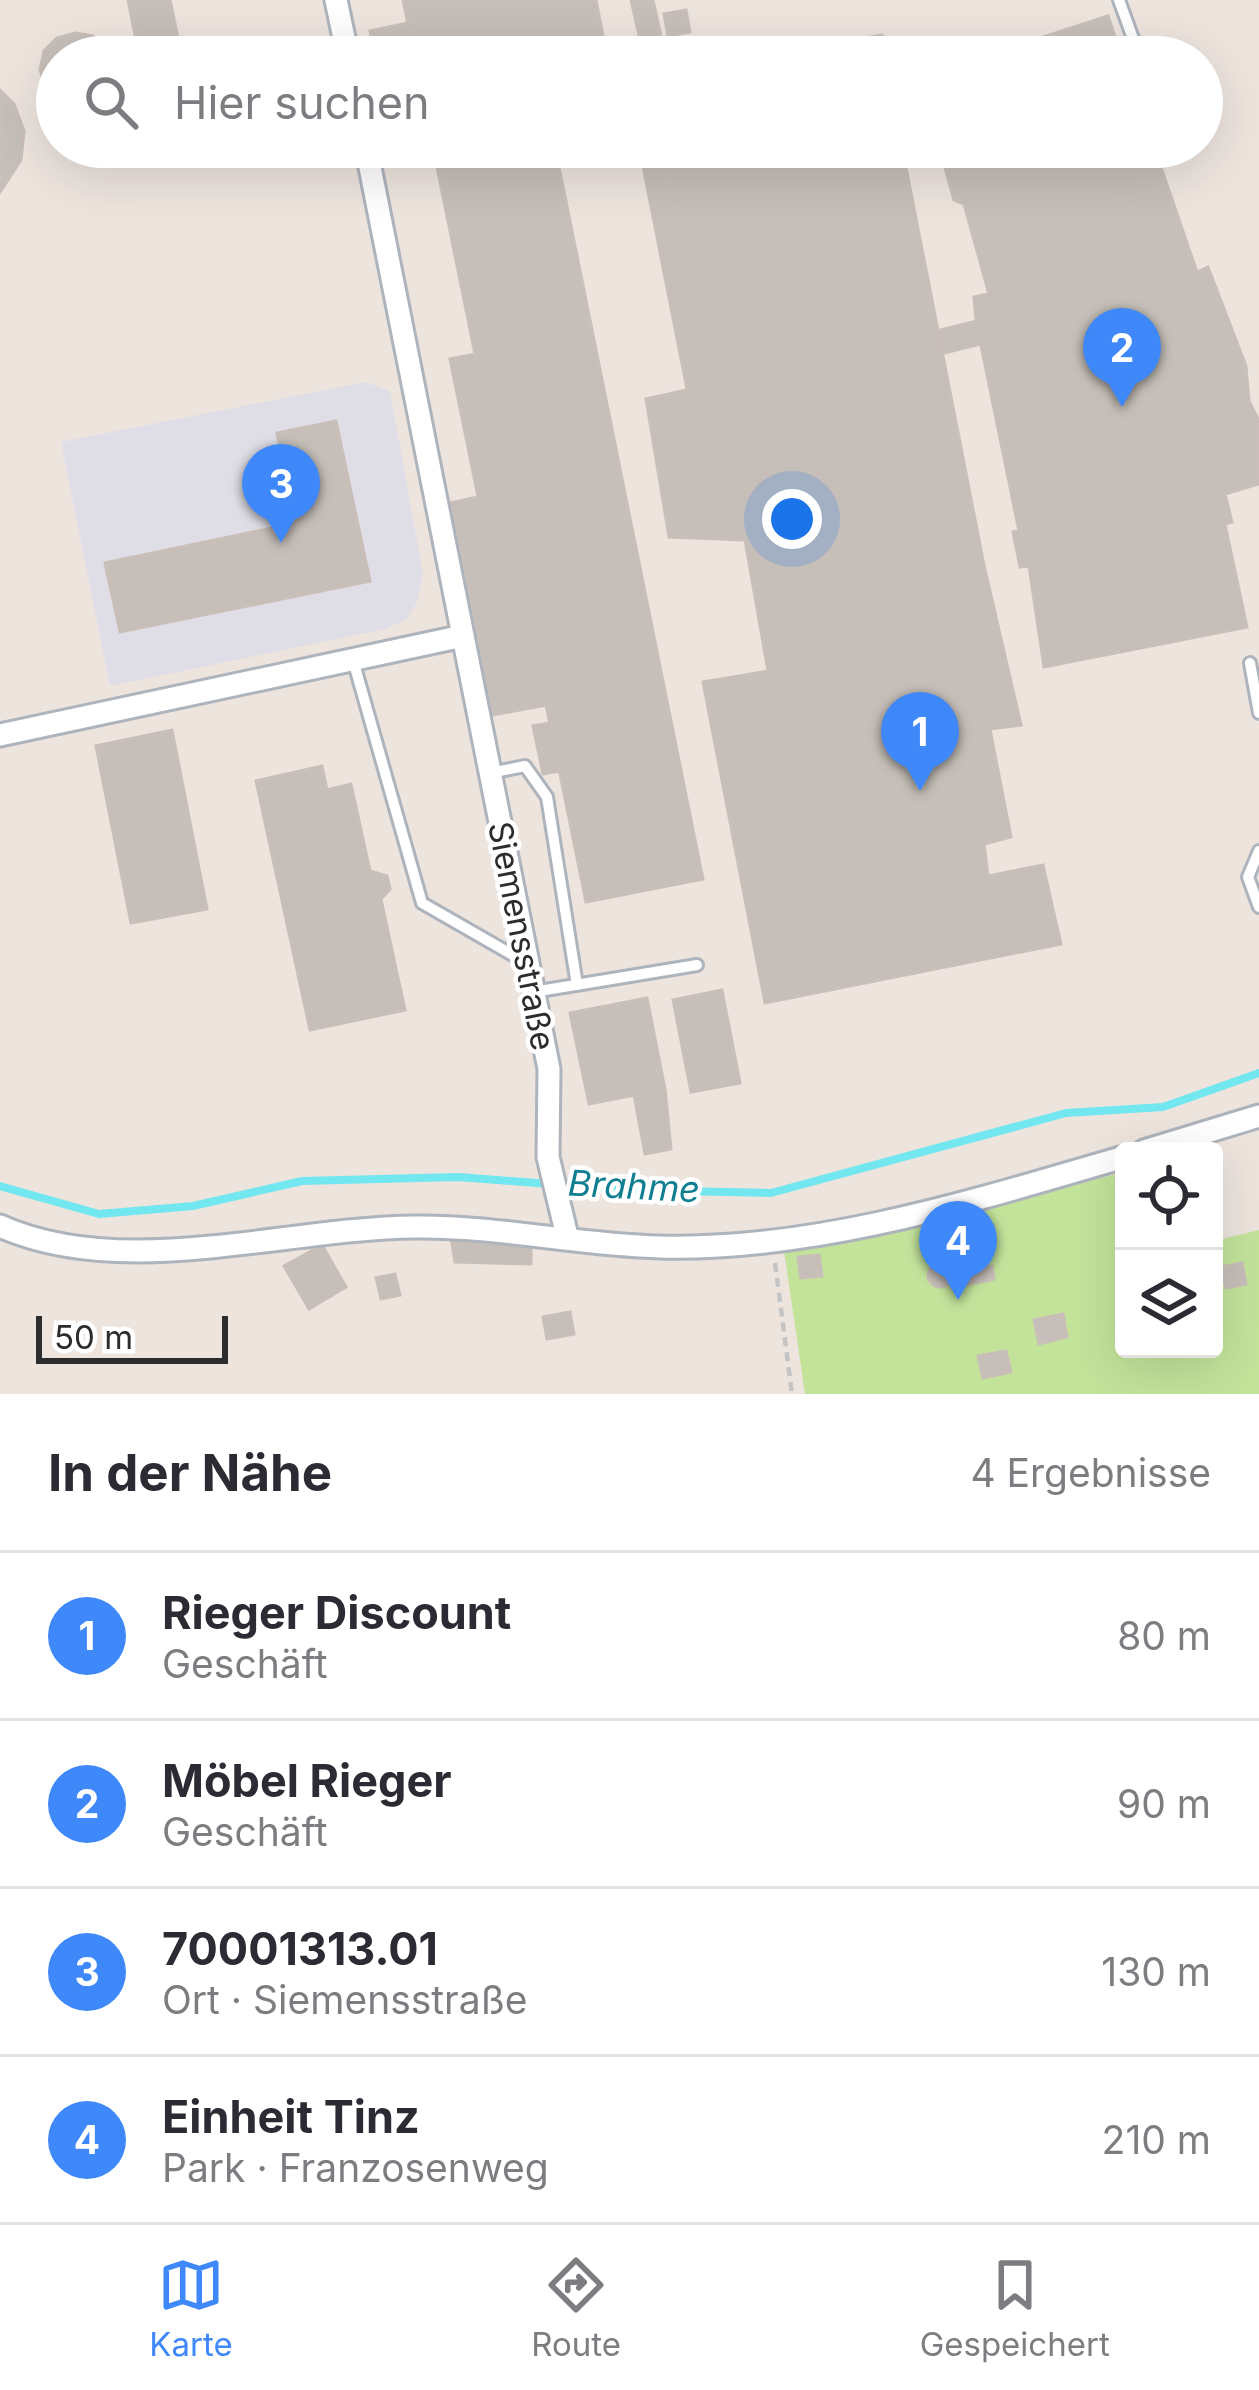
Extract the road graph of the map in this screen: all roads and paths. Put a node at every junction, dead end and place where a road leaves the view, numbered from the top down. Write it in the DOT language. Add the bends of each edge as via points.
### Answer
graph roads {
  1 [pos="337,0"];
  2 [pos="1119,0"];
  3 [pos="344,36"];
  4 [pos="1132,36"];
  5 [pos="370,168"];
  6 [pos="463,636"];
  7 [pos="352,659"];
  8 [pos="1250,663"];
  9 [pos="1259,713"];
  10 [pos="0,734"];
  11 [pos="490,773"];
  12 [pos="1259,851"];
  13 [pos="1259,907"];
  14 [pos="528,964"];
  15 [pos="697,965"];
  16 [pos="577,985"];
  17 [pos="533,992"];
  18 [pos="1259,1116"];
  19 [pos="1174,1142"];
  20 [pos="1115,1159"];
  21 [pos="0,1226"];
  22 [pos="563,1227"];
  23 [pos="772,1239"];
  24 [pos="792,1394"];
  1 -- 3 [label="street"];
  2 -- 4 [label="lane"];
  5 -- 6 [label="street, Siemensstraße"];
  6 -- 7 [label="street"];
  6 -- 11 [label="street, Siemensstraße"];
  7 -- 10 [label="street"];
  7 -- 14 [label="lane" via="422,903"];
  8 -- 9 [label="lane"];
  11 -- 14 [label="street, Siemensstraße"];
  11 -- 16 [label="lane" via="525,766 547,797"];
  12 -- 13 [label="lane" via="1248,878"];
  14 -- 17 [label="street, Siemensstraße"];
  15 -- 16 [label="lane"];
  16 -- 17 [label="lane"];
  17 -- 22 [label="street, Siemensstraße" via="549,1070 548,1157"];
  18 -- 19 [label="street"];
  20 -- 23 [label="street" via="898,1217"];
  21 -- 22 [label="street" via="86,1248 415,1227"];
  22 -- 23 [label="street" via="660,1247"];
  23 -- 24 [label="path"];
}
